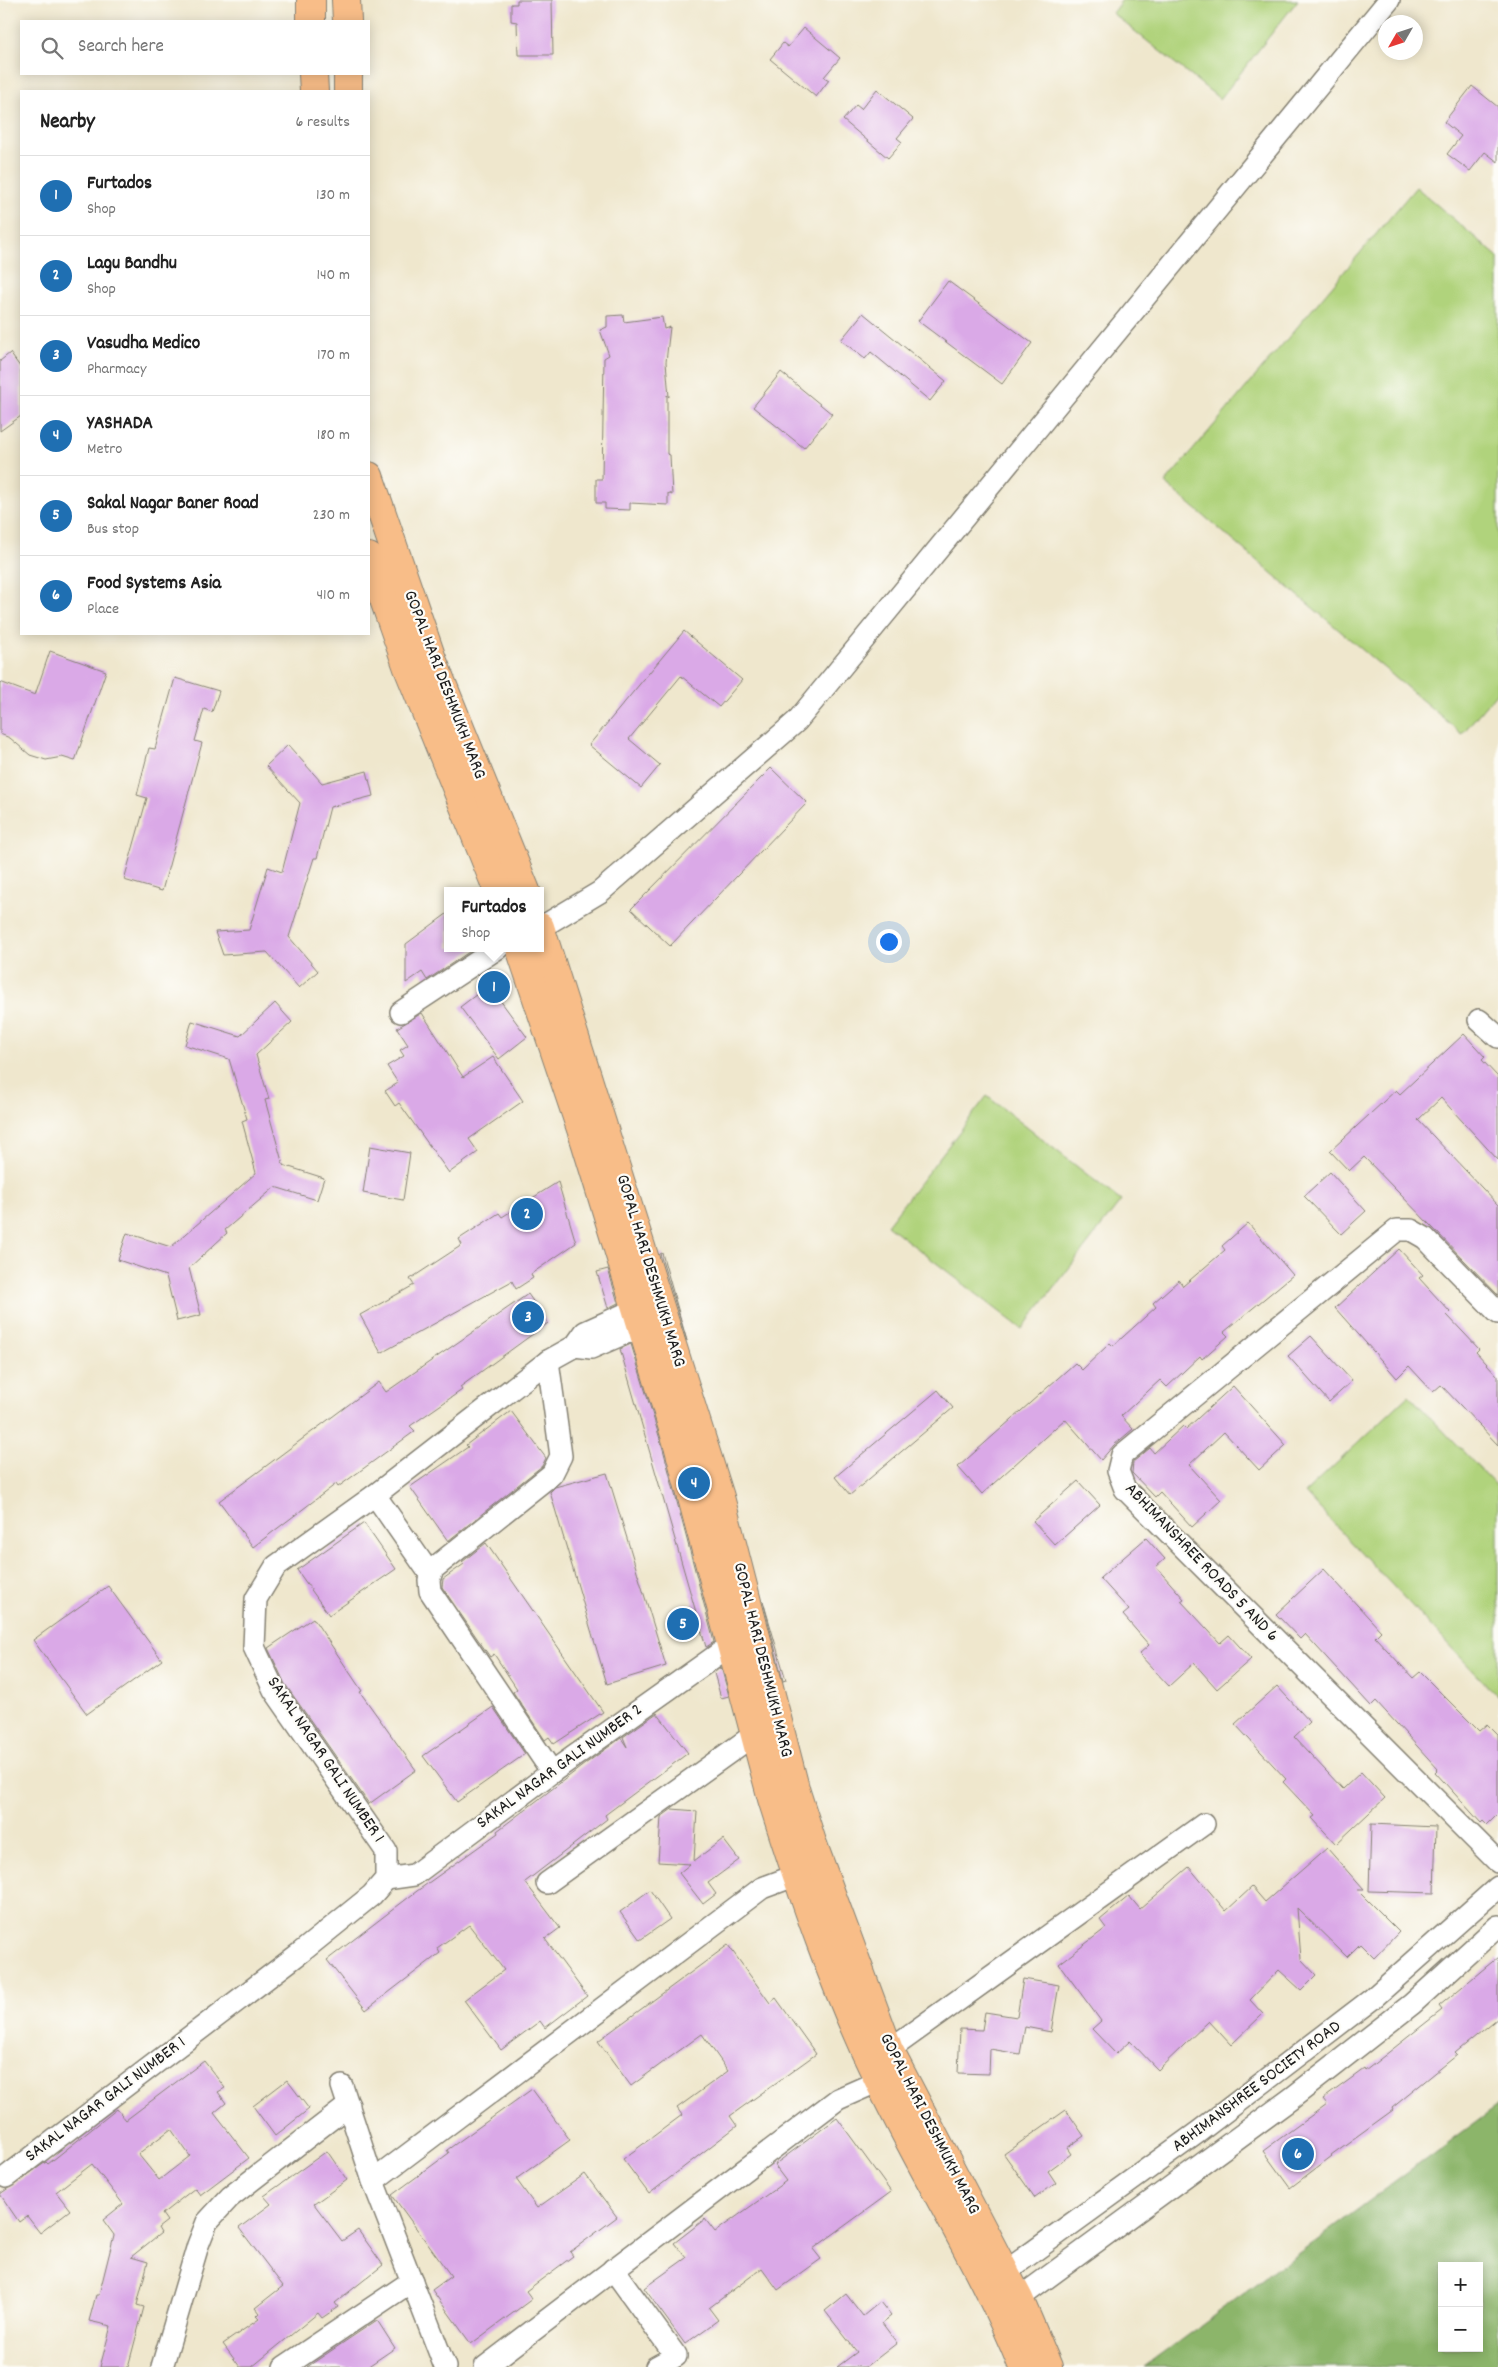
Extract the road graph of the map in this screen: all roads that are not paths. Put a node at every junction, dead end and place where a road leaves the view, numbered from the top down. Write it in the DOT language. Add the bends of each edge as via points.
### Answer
graph roads {
  1 [pos="311,0"];
  2 [pos="346,0"];
  3 [pos="1390,0"];
  4 [pos="311,20"];
  5 [pos="347,20"];
  6 [pos="313,75"];
  7 [pos="348,75"];
  8 [pos="314,90"];
  9 [pos="348,90"];
  10 [pos="370,479"];
  11 [pos="370,560"];
  12 [pos="496,887"];
  13 [pos="524,887"];
  14 [pos="544,926"];
  15 [pos="544,941"];
  16 [pos="492,952"];
  17 [pos="521,952"];
  18 [pos="400,1012"];
  19 [pos="1479,1020"];
  20 [pos="1498,1037"];
  21 [pos="1498,1313"];
  22 [pos="639,1317"];
  23 [pos="548,1361"];
  24 [pos="375,1495"];
  25 [pos="430,1574"];
  26 [pos="732,1645"];
  27 [pos="755,1734"];
  28 [pos="552,1772"];
  29 [pos="1204,1824"];
  30 [pos="1498,1862"];
  31 [pos="810,1874"];
  32 [pos="386,1879"];
  33 [pos="547,1884"];
  34 [pos="1498,1887"];
  35 [pos="1498,1926"];
  36 [pos="889,2050"];
  37 [pos="879,2081"];
  38 [pos="6,2177"];
  39 [pos="373,2181"];
  40 [pos="613,2269"];
  41 [pos="995,2280"];
  42 [pos="412,2281"];
  43 [pos="1009,2306"];
  44 [pos="162,2367"];
  45 [pos="284,2367"];
  46 [pos="445,2367"];
  47 [pos="485,2367"];
  48 [pos="656,2367"];
  49 [pos="1023,2367"];
  50 [pos="1048,2367"];
  1 -- 4 [label="main road"];
  2 -- 5 [label="main road"];
  3 -- 14 [label="street" via="797,721 600,892"];
  6 -- 8 [label="main road"];
  7 -- 9 [label="main road"];
  10 -- 13 [label="main road, GOPAL HARI DESHMUKH MARG" via="432,659"];
  11 -- 12 [label="main road, GOPAL HARI DESHMUKH MARG" via="408,668"];
  15 -- 31 [label="main road, GOPAL HARI DESHMUKH MARG" via="720,1497 796,1792"];
  16 -- 18 [label="street"];
  17 -- 22 [label="main road, GOPAL HARI DESHMUKH MARG" via="588,1149"];
  19 -- 20 [label="street"];
  21 -- 30 [label="street, ABHIMANSHREE ROADS 5 AND 6" via="1425,1238 1411,1230 1396,1230 1122,1455 1118,1471 1125,1488"];
  22 -- 23 [label="street, SAKAL NAGAR GALI NUMBER 1" via="591,1348 575,1346"];
  22 -- 26 [label="main road, GOPAL HARI DESHMUKH MARG" via="678,1445"];
  23 -- 24 [label="street, SAKAL NAGAR GALI NUMBER 1"];
  23 -- 25 [label="street" via="561,1456 557,1466 552,1474"];
  24 -- 25 [label="street"];
  24 -- 32 [label="street, SAKAL NAGAR GALI NUMBER 1" via="276,1566 256,1599 254,1647 274,1690 386,1851"];
  25 -- 28 [label="street" via="430,1591"];
  26 -- 27 [label="main road, GOPAL HARI DESHMUKH MARG"];
  26 -- 28 [label="street, SAKAL NAGAR GALI NUMBER 2"];
  27 -- 31 [label="main road, GOPAL HARI DESHMUKH MARG" via="772,1799"];
  27 -- 33 [label="street"];
  28 -- 32 [label="street, SAKAL NAGAR GALI NUMBER 2" via="414,1875"];
  29 -- 36 [label="street"];
  31 -- 36 [label="main road, GOPAL HARI DESHMUKH MARG"];
  31 -- 37 [label="main road, GOPAL HARI DESHMUKH MARG" via="847,2008"];
  31 -- 39 [label="street" via="762,1888"];
  32 -- 38 [label="street, SAKAL NAGAR GALI NUMBER 1" via="372,1895 300,1953"];
  34 -- 41 [label="street, ABHIMANSHREE SOCIETY ROAD" via="1372,1999 1267,2081"];
  35 -- 43 [label="street, ABHIMANSHREE SOCIETY ROAD" via="1405,2010 1292,2098"];
  36 -- 41 [label="main road, GOPAL HARI DESHMUKH MARG"];
  37 -- 40 [label="street" via="838,2100"];
  37 -- 41 [label="main road, GOPAL HARI DESHMUKH MARG"];
  39 -- 42 [label="street"];
  39 -- 44 [label="street" via="345,2095 230,2197 207,2222"];
  40 -- 47 [label="street"];
  40 -- 48 [label="street" via="676,2356"];
  41 -- 43 [label="main road, GOPAL HARI DESHMUKH MARG"];
  42 -- 45 [label="street"];
  42 -- 46 [label="street"];
  43 -- 49 [label="main road, GOPAL HARI DESHMUKH MARG"];
  43 -- 50 [label="main road, GOPAL HARI DESHMUKH MARG"];
}
